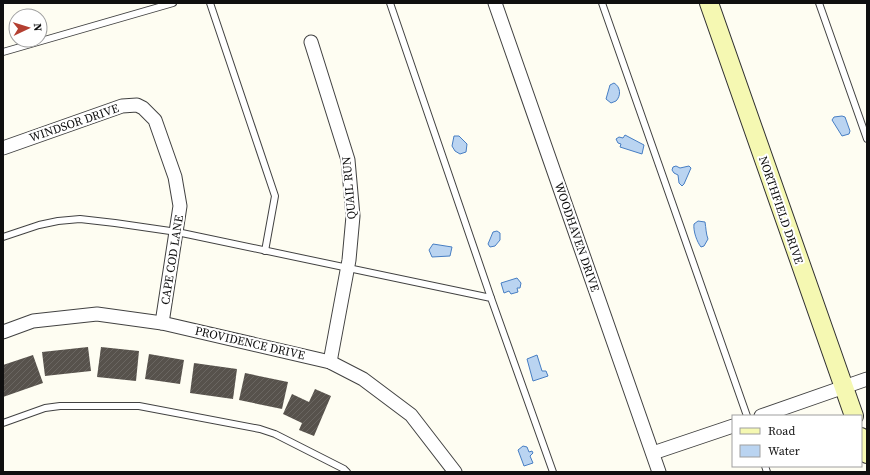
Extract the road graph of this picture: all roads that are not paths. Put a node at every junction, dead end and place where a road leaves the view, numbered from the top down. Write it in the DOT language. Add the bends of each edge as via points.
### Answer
graph roads {
  1 [pos="173,3"];
  2 [pos="210,3"];
  3 [pos="390,3"];
  4 [pos="495,3"];
  5 [pos="602,3"];
  6 [pos="709,3"];
  7 [pos="819,3"];
  8 [pos="310,42"];
  9 [pos="3,52"];
  10 [pos="144,109"];
  11 [pos="867,140"];
  12 [pos="3,148"];
  13 [pos="177,232"];
  14 [pos="3,237"];
  15 [pos="265,251"];
  16 [pos="347,269"];
  17 [pos="491,298"];
  18 [pos="162,322"];
  19 [pos="3,332"];
  20 [pos="330,362"];
  21 [pos="867,379"];
  22 [pos="844,388"];
  23 [pos="747,415"];
  24 [pos="764,415"];
  25 [pos="854,415"];
  26 [pos="3,423"];
  27 [pos="732,426"];
  28 [pos="862,440"];
  29 [pos="653,453"];
  30 [pos="867,454"];
  31 [pos="347,472"];
  32 [pos="455,472"];
  33 [pos="553,472"];
  34 [pos="659,472"];
  1 -- 9 [label="lane"];
  2 -- 15 [label="lane" via="275,196"];
  3 -- 17 [label="lane"];
  4 -- 29 [label="street, WOODHAVEN DRIVE"];
  5 -- 23 [label="lane"];
  6 -- 22 [label="street, NORTHFIELD DRIVE"];
  7 -- 11 [label="lane"];
  8 -- 16 [label="street, QUAIL RUN" via="348,160 353,216"];
  10 -- 12 [label="street, WINDSOR DRIVE" via="137,105 122,106"];
  10 -- 13 [label="street, CAPE COD LANE" via="155,120 175,177 180,206"];
  13 -- 14 [label="lane" via="80,219 39,225"];
  13 -- 15 [label="lane"];
  13 -- 18 [label="street, CAPE COD LANE"];
  15 -- 16 [label="lane"];
  16 -- 17 [label="lane"];
  16 -- 20 [label="street, QUAIL RUN"];
  17 -- 33 [label="lane"];
  18 -- 19 [label="street, PROVIDENCE DRIVE" via="97,314 33,321"];
  18 -- 20 [label="street, PROVIDENCE DRIVE"];
  20 -- 32 [label="street, PROVIDENCE DRIVE" via="363,379 411,415"];
  21 -- 22 [label="street"];
  22 -- 24 [label="street"];
  22 -- 25 [label="street, NORTHFIELD DRIVE"];
  26 -- 31 [label="lane" via="45,408 60,406 139,406 260,429 275,434"];
  27 -- 29 [label="street"];
  28 -- 30 [label="street"];
  29 -- 34 [label="street, WOODHAVEN DRIVE"];
}
